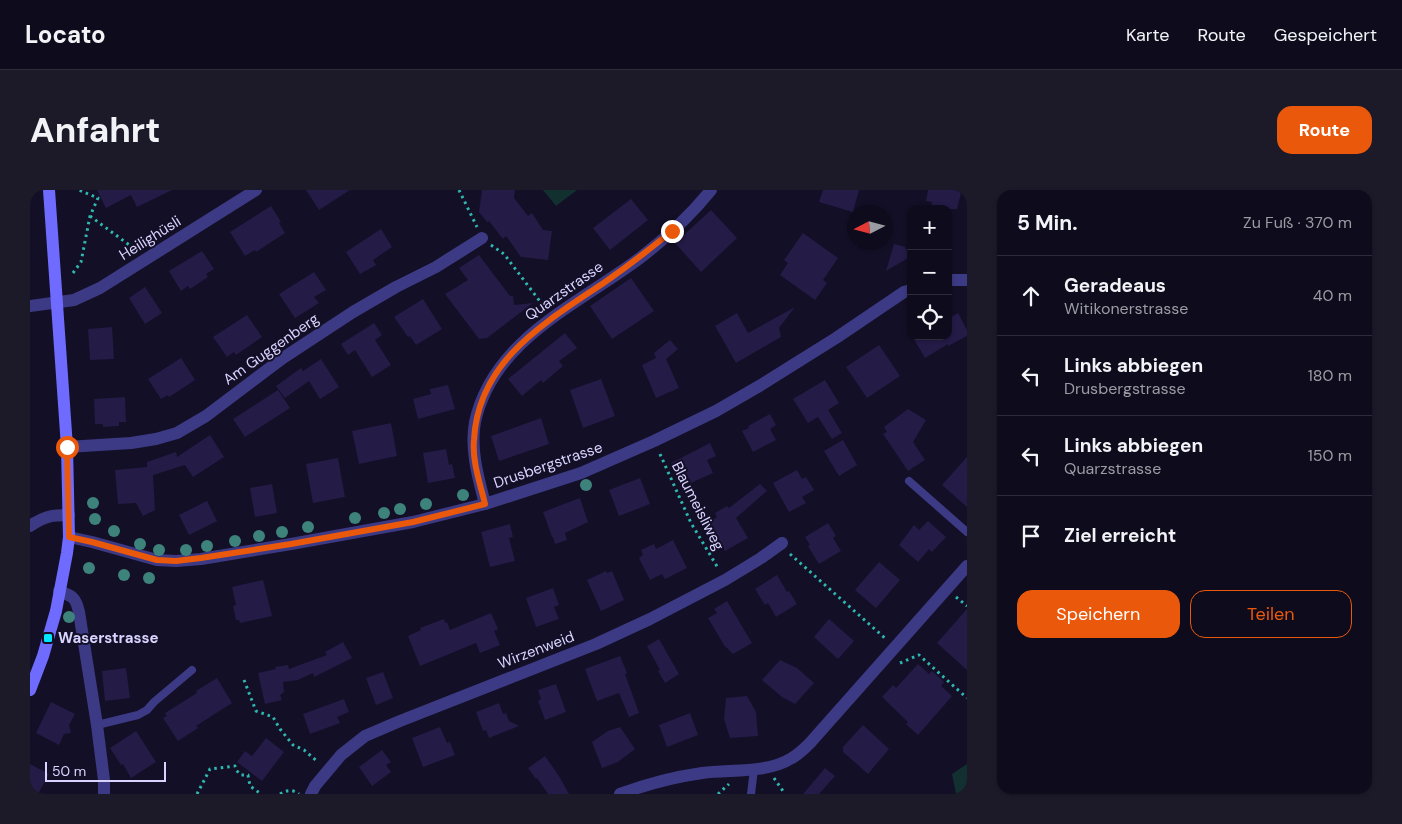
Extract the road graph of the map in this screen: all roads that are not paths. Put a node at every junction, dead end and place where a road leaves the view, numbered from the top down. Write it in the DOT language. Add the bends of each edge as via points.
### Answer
graph roads {
  1 [pos="49,190"];
  2 [pos="256,190"];
  3 [pos="711,190"];
  4 [pos="482,238"];
  5 [pos="952,280"];
  6 [pos="967,280"];
  7 [pos="907,292"];
  8 [pos="57,302"];
  9 [pos="30,306"];
  10 [pos="67,447"];
  11 [pos="909,481"];
  12 [pos="485,504"];
  13 [pos="69,515"];
  14 [pos="30,526"];
  15 [pos="967,532"];
  16 [pos="69,537"];
  17 [pos="782,543"];
  18 [pos="967,566"];
  19 [pos="60,591"];
  20 [pos="192,670"];
  21 [pos="30,690"];
  22 [pos="97,725"];
  23 [pos="754,769"];
  24 [pos="104,794"];
  25 [pos="311,794"];
  26 [pos="620,794"];
  27 [pos="750,794"];
  1 -- 8 [label="main road"];
  2 -- 8 [label="street, Heilighüsli" via="100,288 74,300"];
  3 -- 12 [label="street, Quarzstrasse" via="672,231 641,257 531,333 498,370 480,406 473,442"];
  4 -- 10 [label="street, Am Guggenberg" via="352,312 283,358 206,416 177,433 131,443"];
  5 -- 6 [label="street"];
  7 -- 12 [label="street, Drusbergstrasse" via="716,411 581,472"];
  8 -- 9 [label="street, Heilighüsli"];
  8 -- 10 [label="main road"];
  10 -- 13 [label="main road"];
  11 -- 15 [label="lane"];
  12 -- 16 [label="street, Drusbergstrasse" via="282,546 176,561 148,558"];
  13 -- 14 [label="street" via="50,516"];
  13 -- 16 [label="main road"];
  16 -- 19 [label="main road"];
  17 -- 25 [label="street, Wirzenweid" via="725,580 596,644 365,736 341,754"];
  18 -- 23 [label="street" via="810,743 791,759"];
  19 -- 21 [label="main road"];
  19 -- 22 [label="street" via="71,595 77,603"];
  20 -- 22 [label="lane" via="138,716"];
  22 -- 24 [label="street"];
  23 -- 26 [label="street" via="675,777"];
  23 -- 27 [label="lane"];
}
